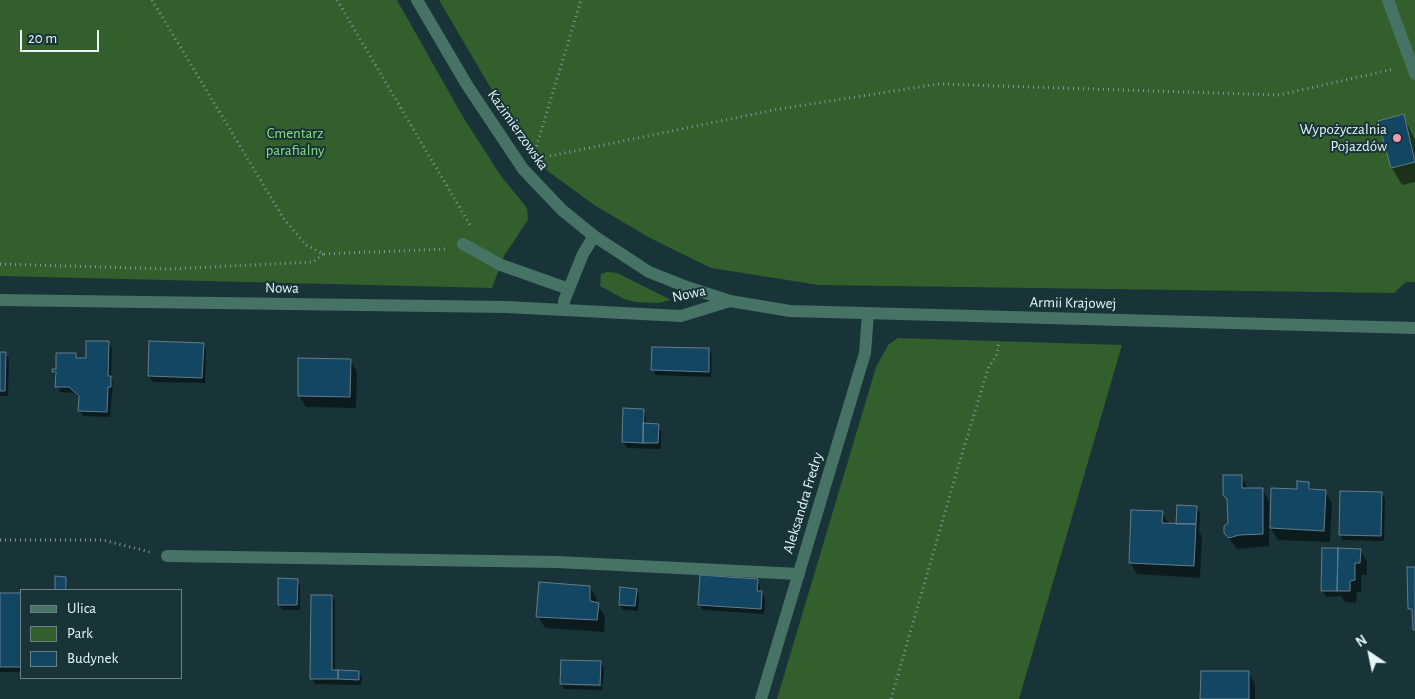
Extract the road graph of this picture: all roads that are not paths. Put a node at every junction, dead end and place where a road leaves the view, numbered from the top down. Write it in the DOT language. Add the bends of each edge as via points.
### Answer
graph roads {
  1 [pos="417,0"];
  2 [pos="1388,0"];
  3 [pos="1413,70"];
  4 [pos="594,236"];
  5 [pos="463,244"];
  6 [pos="568,289"];
  7 [pos="0,300"];
  8 [pos="730,301"];
  9 [pos="564,310"];
  10 [pos="868,314"];
  11 [pos="1415,328"];
  12 [pos="168,556"];
  13 [pos="799,574"];
  14 [pos="761,699"];
  1 -- 4 [label="street, Kazimierzowska" via="522,169 562,210"];
  2 -- 3 [label="street"];
  4 -- 6 [label="street"];
  4 -- 8 [label="street, Kazimierzowska" via="649,272"];
  5 -- 6 [label="street" via="500,265"];
  6 -- 9 [label="street"];
  7 -- 9 [label="street, Nowa"];
  8 -- 9 [label="street, Nowa" via="681,316"];
  8 -- 10 [label="street, Armii Krajowej" via="790,311"];
  10 -- 11 [label="street, Armii Krajowej"];
  10 -- 13 [label="street, Aleksandra Fredry" via="864,353"];
  12 -- 13 [label="street" via="557,562"];
  13 -- 14 [label="street, Aleksandra Fredry"];
}
